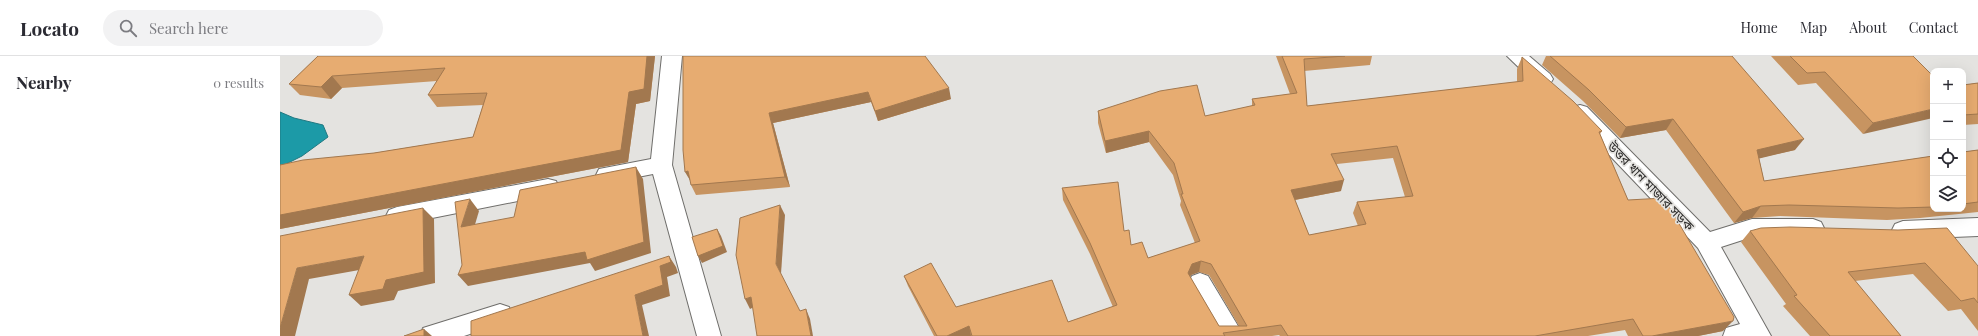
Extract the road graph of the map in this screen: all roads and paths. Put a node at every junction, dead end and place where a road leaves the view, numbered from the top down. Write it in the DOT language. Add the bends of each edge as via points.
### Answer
graph roads {
  1 [pos="672,56"];
  2 [pos="1517,56"];
  3 [pos="660,165"];
  4 [pos="591,179"];
  5 [pos="567,183"];
  6 [pos="381,219"];
  7 [pos="1978,226"];
  8 [pos="1834,229"];
  9 [pos="1879,230"];
  10 [pos="1706,242"];
  11 [pos="686,253"];
  12 [pos="663,261"];
  13 [pos="1200,283"];
  14 [pos="522,307"];
  15 [pos="1750,334"];
  16 [pos="432,336"];
  17 [pos="709,336"];
  18 [pos="1232,336"];
  1 -- 3 [label="street"];
  2 -- 10 [label="street, উত্তর খান মাজার সড়ক" via="1560,94"];
  3 -- 4 [label="street"];
  3 -- 11 [label="street"];
  5 -- 6 [label="street"];
  7 -- 9 [label="street"];
  8 -- 10 [label="street" via="1752,228"];
  10 -- 15 [label="street, উত্তর খান মাজার সড়ক"];
  11 -- 12 [label="street"];
  11 -- 17 [label="street"];
  13 -- 18 [label="street"];
  14 -- 16 [label="street"];
}
